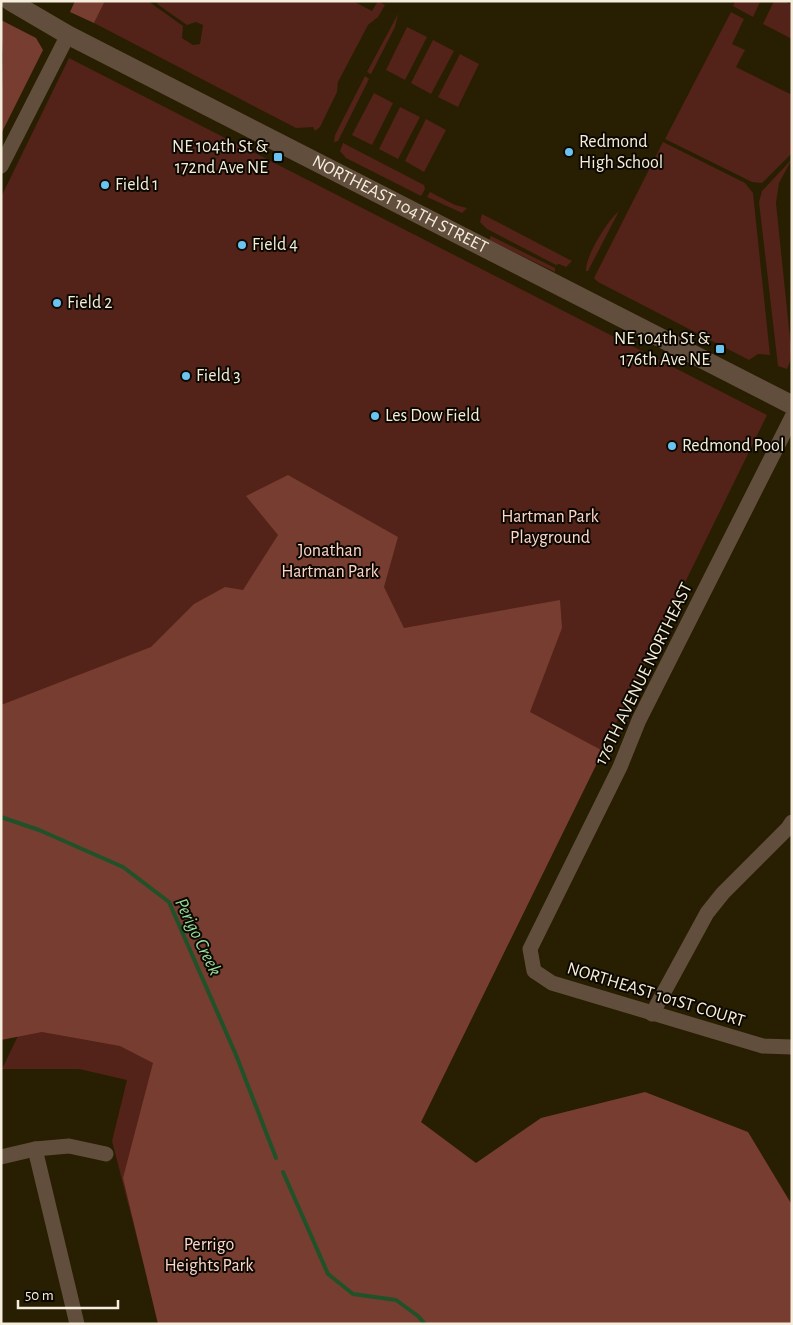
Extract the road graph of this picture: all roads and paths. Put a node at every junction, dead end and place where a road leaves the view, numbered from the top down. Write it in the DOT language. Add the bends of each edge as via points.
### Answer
graph roads {
  1 [pos="10,1"];
  2 [pos="68,35"];
  3 [pos="1,166"];
  4 [pos="792,405"];
  5 [pos="792,417"];
  6 [pos="792,822"];
  7 [pos="530,949"];
  8 [pos="652,1014"];
  9 [pos="792,1047"];
  10 [pos="35,1149"];
  11 [pos="106,1154"];
  12 [pos="1,1157"];
  13 [pos="77,1324"];
  1 -- 2 [label="street, NORTHEAST 104TH STREET"];
  2 -- 3 [label="street"];
  2 -- 4 [label="street, NORTHEAST 104TH STREET"];
  5 -- 7 [label="street, 176TH AVENUE NORTHEAST" via="639,720 620,767"];
  6 -- 8 [label="street" via="707,913"];
  7 -- 8 [label="street, NORTHEAST 101ST COURT" via="534,970 552,983"];
  8 -- 9 [label="street, NORTHEAST 101ST COURT" via="763,1046"];
  10 -- 11 [label="street" via="69,1146"];
  10 -- 12 [label="street"];
  10 -- 13 [label="street"];
}
